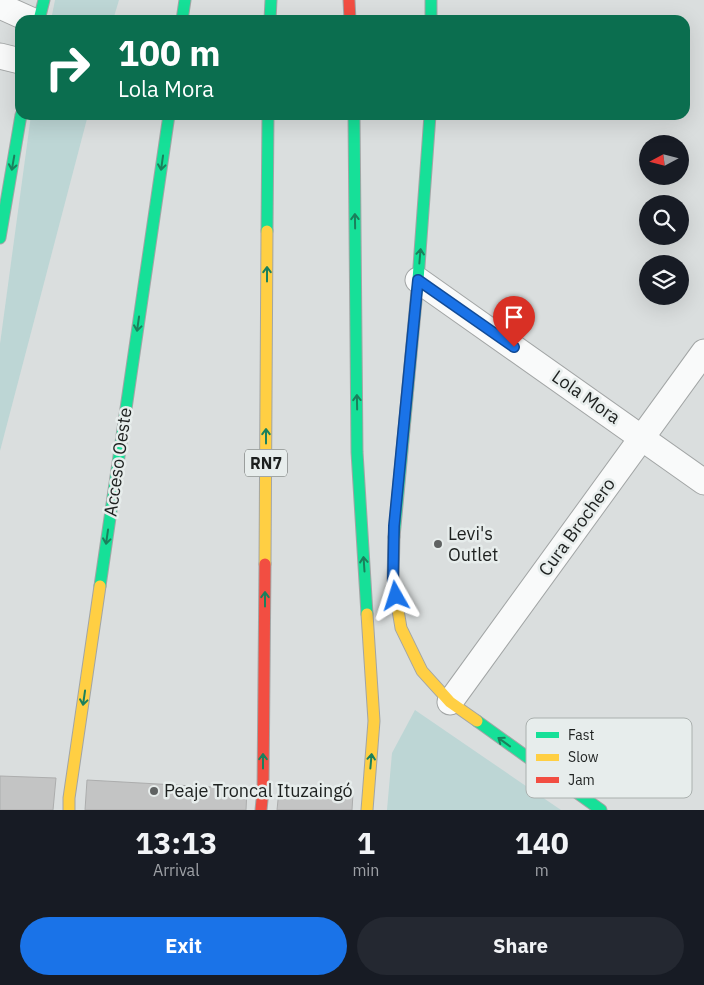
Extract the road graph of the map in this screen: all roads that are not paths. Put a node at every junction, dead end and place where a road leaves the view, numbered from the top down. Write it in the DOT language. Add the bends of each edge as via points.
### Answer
graph roads {
  1 [pos="44,0"];
  2 [pos="185,0"];
  3 [pos="271,0"];
  4 [pos="349,0"];
  5 [pos="431,0"];
  6 [pos="0,6"];
  7 [pos="20,15"];
  8 [pos="40,15"];
  9 [pos="183,15"];
  10 [pos="270,15"];
  11 [pos="350,15"];
  12 [pos="431,15"];
  13 [pos="0,56"];
  14 [pos="15,60"];
  15 [pos="20,120"];
  16 [pos="168,120"];
  17 [pos="268,120"];
  18 [pos="354,120"];
  19 [pos="430,120"];
  20 [pos="0,238"];
  21 [pos="418,280"];
  22 [pos="704,352"];
  23 [pos="642,437"];
  24 [pos="704,482"];
  25 [pos="450,702"];
  26 [pos="526,756"];
  27 [pos="584,798"];
  28 [pos="69,810"];
  29 [pos="261,810"];
  30 [pos="367,810"];
  31 [pos="601,810"];
  1 -- 8 [label="main road"];
  2 -- 9 [label="main road"];
  3 -- 10 [label="main road"];
  4 -- 11 [label="main road"];
  5 -- 12 [label="main road"];
  6 -- 7 [label="street"];
  13 -- 14 [label="street"];
  15 -- 20 [label="main road, one-way"];
  16 -- 28 [label="main road, Acceso Oeste, one-way"];
  29 -- 17 [label="main road, RN7, one-way"];
  30 -- 18 [label="main road, one-way" via="374,721 357,452"];
  21 -- 19 [label="main road, one-way"];
  21 -- 23 [label="street, Lola Mora"];
  21 -- 25 [label="main road" via="394,526 393,580 402,628 422,671"];
  22 -- 23 [label="street, Cura Brochero"];
  23 -- 24 [label="street, Lola Mora"];
  23 -- 25 [label="street, Cura Brochero"];
  26 -- 25 [label="main road, one-way"];
  31 -- 27 [label="main road, one-way"];
}
